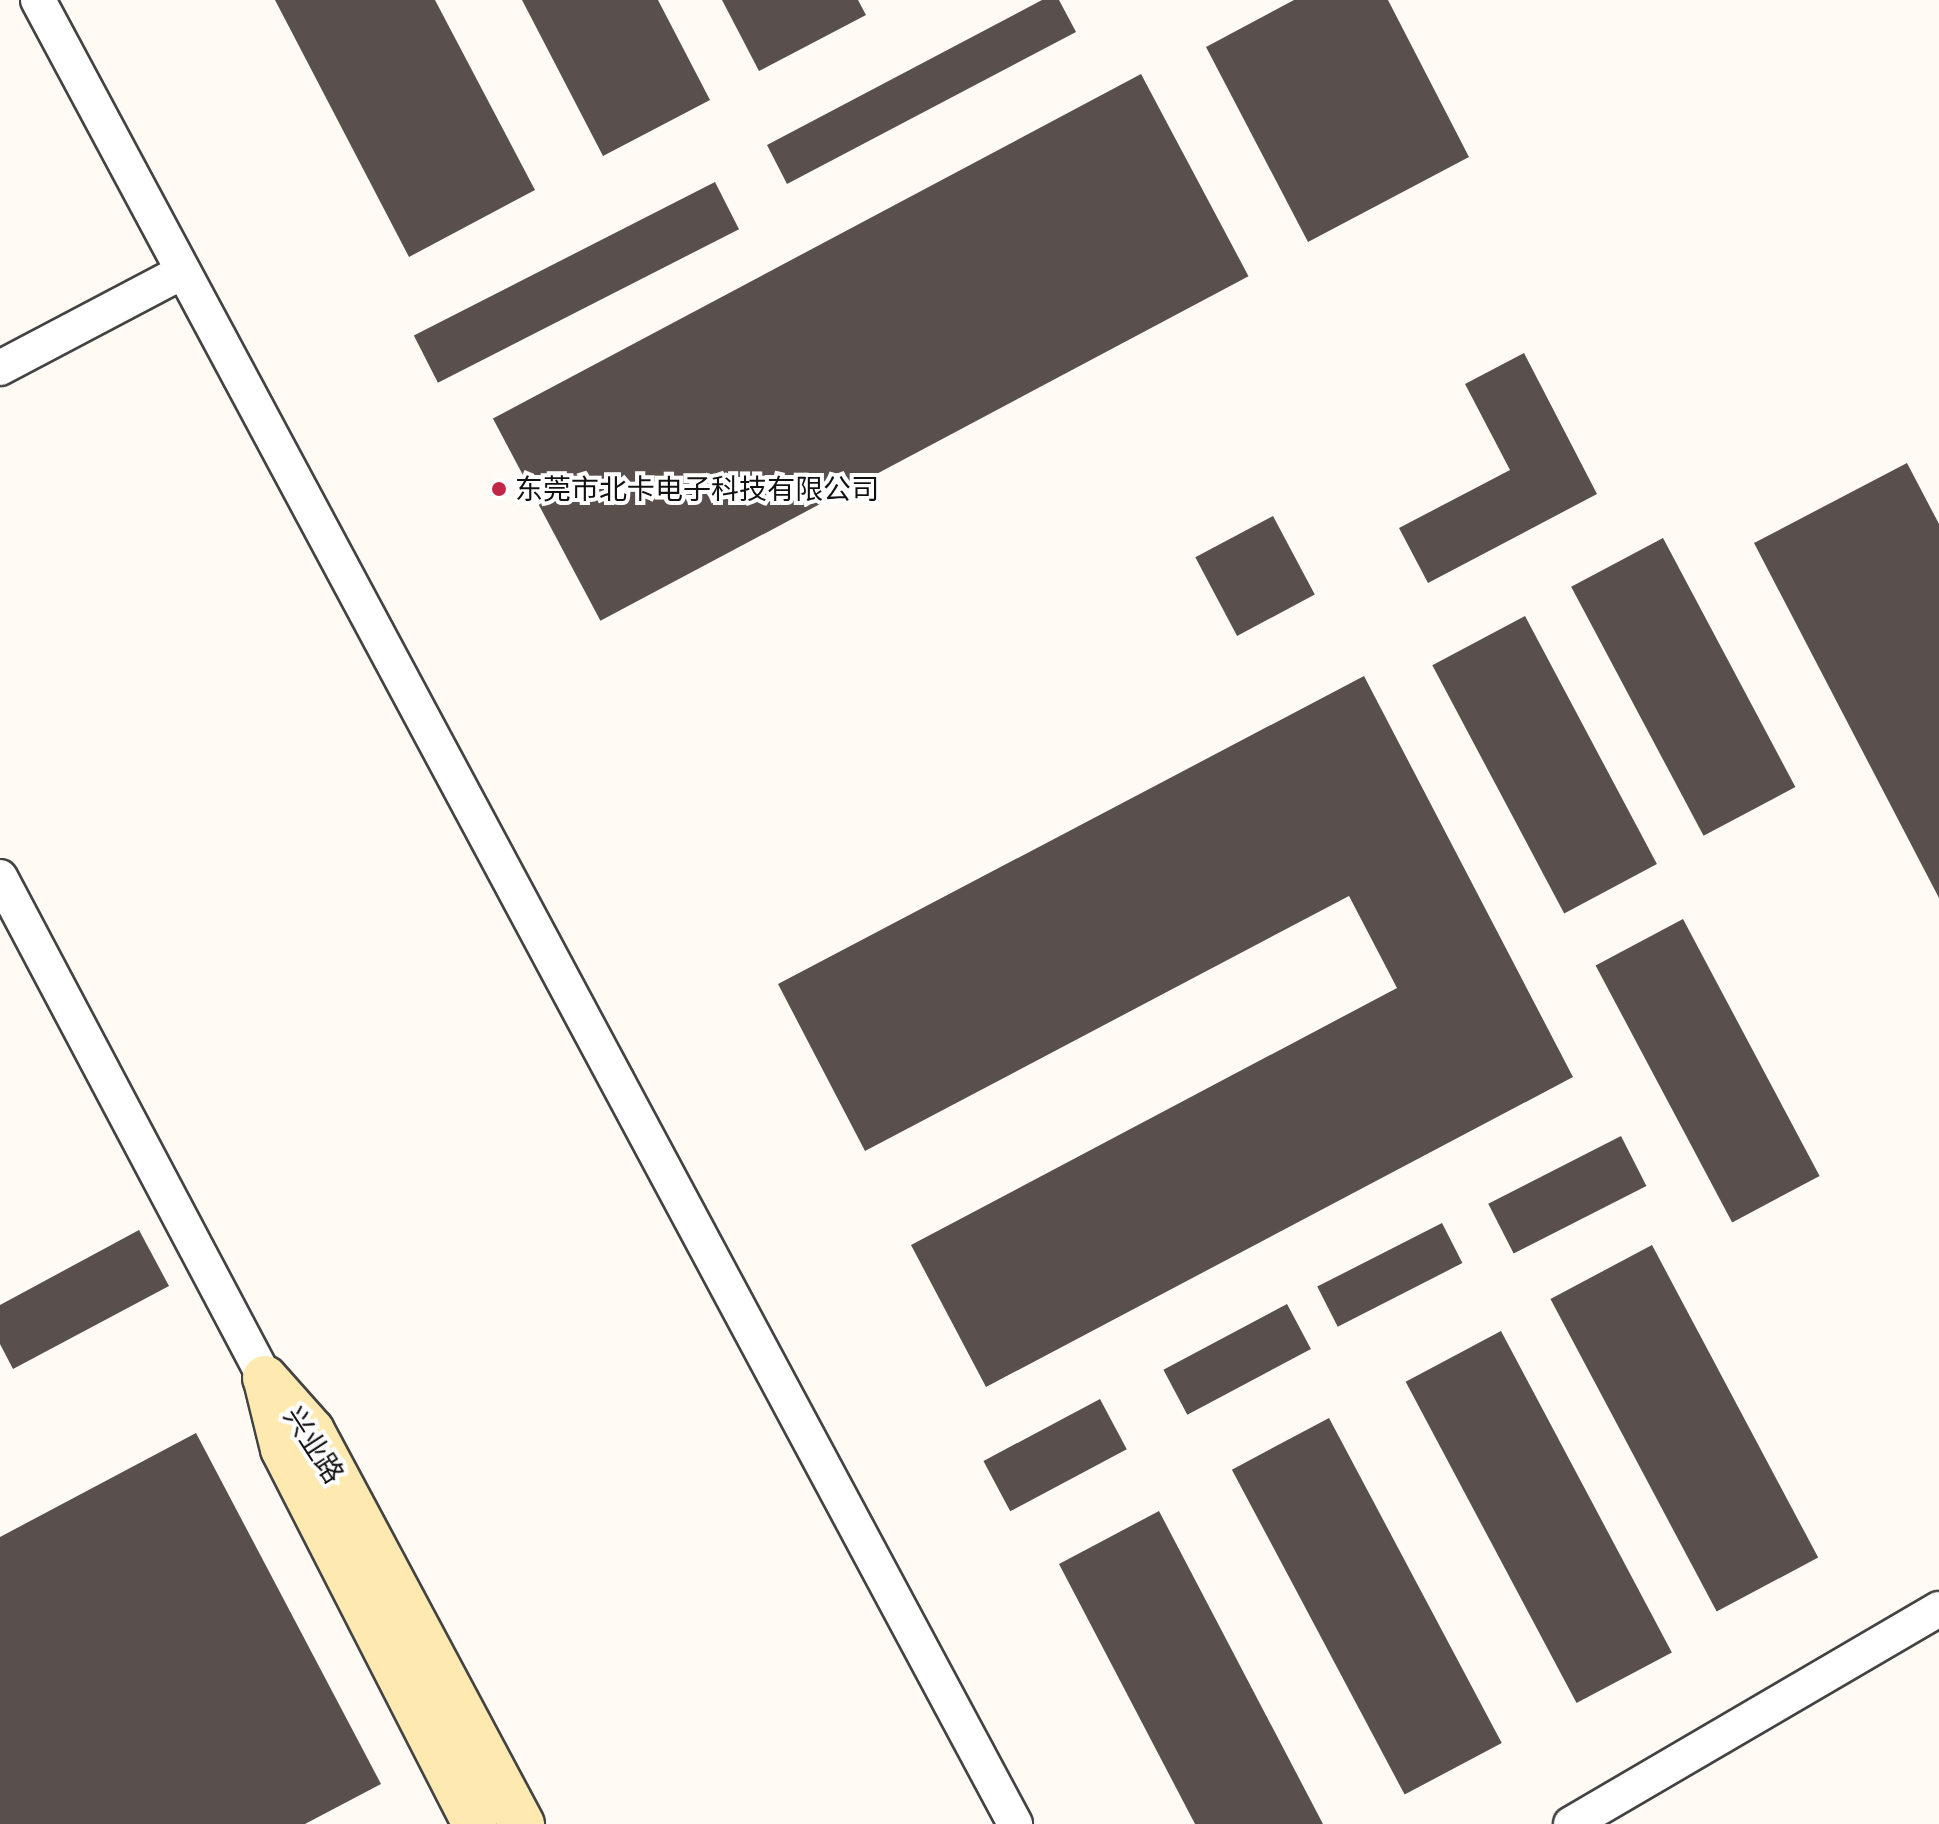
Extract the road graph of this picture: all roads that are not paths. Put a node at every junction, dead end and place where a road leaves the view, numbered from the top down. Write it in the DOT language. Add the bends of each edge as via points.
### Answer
graph roads {
  1 [pos="38,0"];
  2 [pos="182,272"];
  3 [pos="0,368"];
  4 [pos="0,877"];
  5 [pos="265,1378"];
  6 [pos="1939,1609"];
  7 [pos="475,1824"];
  8 [pos="522,1824"];
  9 [pos="1015,1824"];
  10 [pos="1571,1824"];
  1 -- 2 [label="street"];
  2 -- 3 [label="street"];
  2 -- 9 [label="street"];
  4 -- 5 [label="street"];
  5 -- 7 [label="main road, 兴业路" via="283,1449"];
  5 -- 8 [label="main road, 兴业路" via="312,1431"];
  6 -- 10 [label="street"];
}
